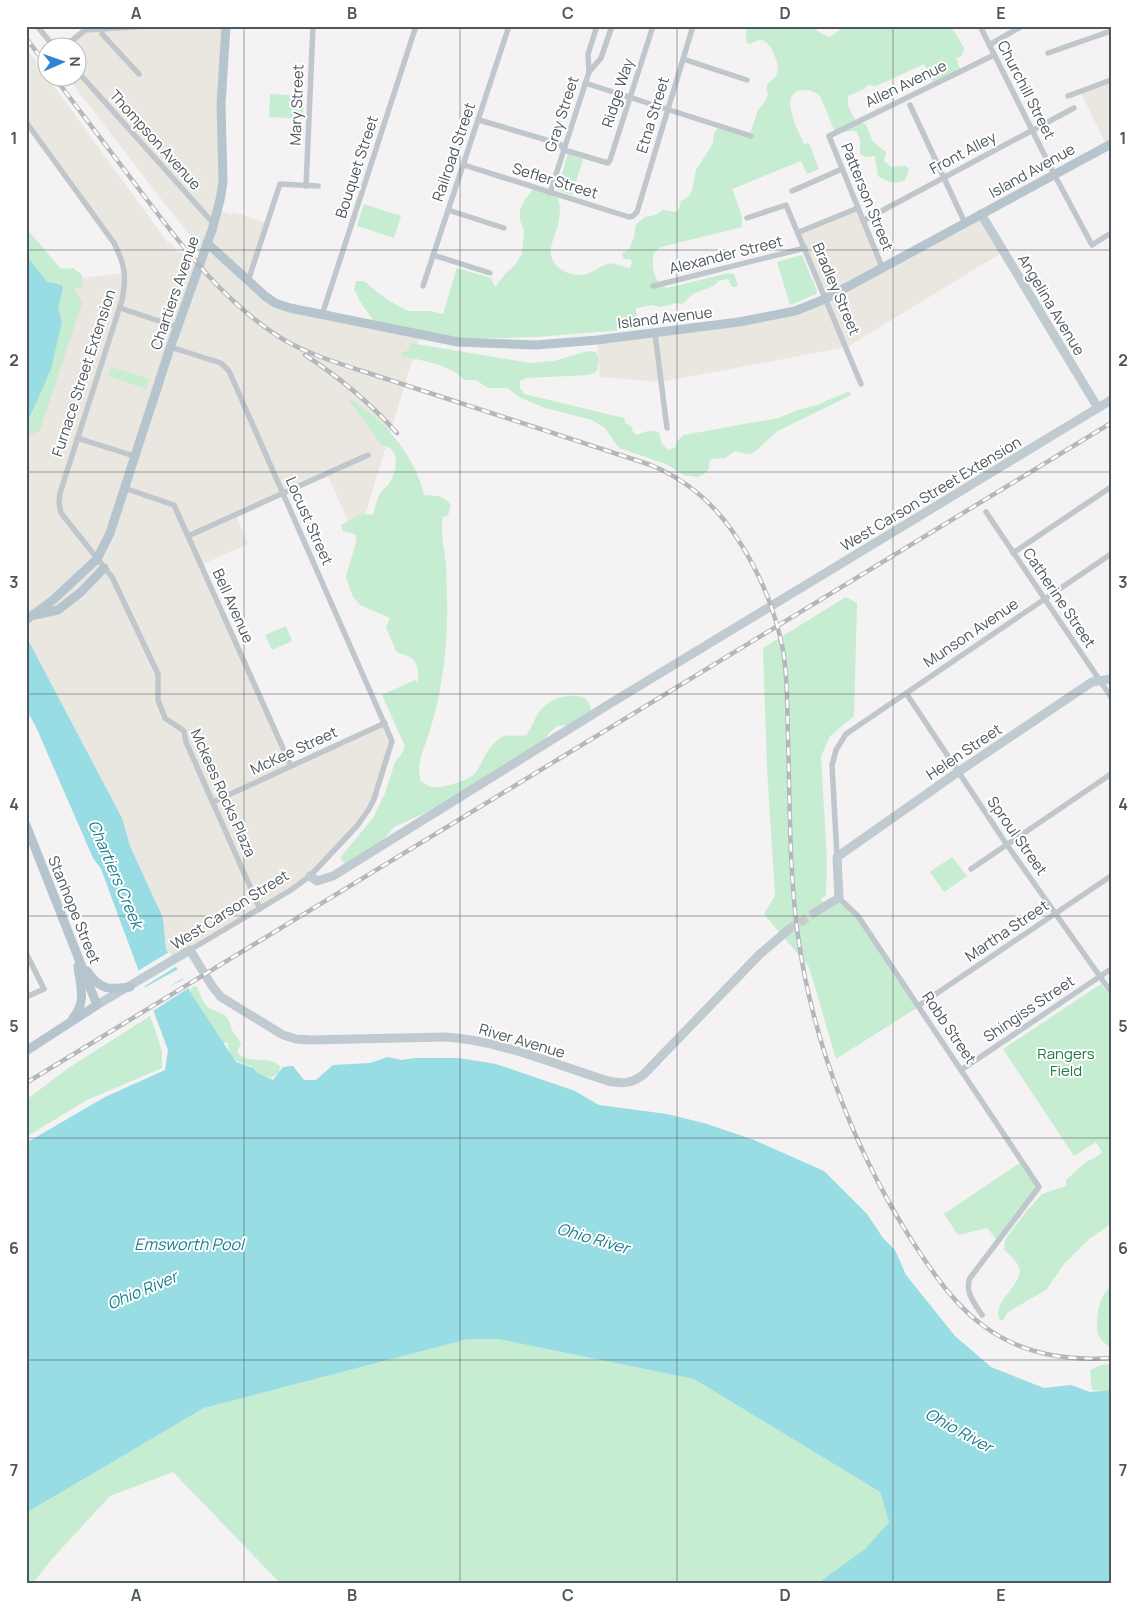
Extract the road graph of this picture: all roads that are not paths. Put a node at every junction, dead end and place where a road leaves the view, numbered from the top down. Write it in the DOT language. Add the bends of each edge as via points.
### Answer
graph roads {
  1 [pos="37,26"];
  2 [pos="138,26"];
  3 [pos="147,26"];
  4 [pos="226,26"];
  5 [pos="313,26"];
  6 [pos="416,26"];
  7 [pos="509,26"];
  8 [pos="597,26"];
  9 [pos="612,26"];
  10 [pos="653,26"];
  11 [pos="693,26"];
  12 [pos="980,26"];
  13 [pos="1022,26"];
  14 [pos="102,29"];
  15 [pos="1111,31"];
  16 [pos="47,38"];
  17 [pos="76,38"];
  18 [pos="989,45"];
  19 [pos="1048,53"];
  20 [pos="994,55"];
  21 [pos="683,59"];
  22 [pos="589,72"];
  23 [pos="139,74"];
  24 [pos="747,80"];
  25 [pos="1111,80"];
  26 [pos="88,83"];
  27 [pos="585,83"];
  28 [pos="1068,96"];
  29 [pos="630,97"];
  30 [pos="910,105"];
  31 [pos="1074,108"];
  32 [pos="668,109"];
  33 [pos="478,120"];
  34 [pos="26,122"];
  35 [pos="1032,130"];
  36 [pos="752,136"];
  37 [pos="829,136"];
  38 [pos="1111,144"];
  39 [pos="564,150"];
  40 [pos="464,166"];
  41 [pos="842,169"];
  42 [pos="1054,174"];
  43 [pos="943,178"];
  44 [pos="306,186"];
  45 [pos="318,186"];
  46 [pos="792,191"];
  47 [pos="550,192"];
  48 [pos="858,208"];
  49 [pos="448,210"];
  50 [pos="637,212"];
  51 [pos="981,214"];
  52 [pos="746,218"];
  53 [pos="863,221"];
  54 [pos="965,223"];
  55 [pos="214,224"];
  56 [pos="504,228"];
  57 [pos="799,232"];
  58 [pos="1111,233"];
  59 [pos="207,243"];
  60 [pos="805,248"];
  61 [pos="433,255"];
  62 [pos="882,267"];
  63 [pos="490,273"];
  64 [pos="248,281"];
  65 [pos="423,286"];
  66 [pos="653,286"];
  67 [pos="825,299"];
  68 [pos="120,308"];
  69 [pos="322,316"];
  70 [pos="177,327"];
  71 [pos="655,334"];
  72 [pos="170,347"];
  73 [pos="861,384"];
  74 [pos="1111,400"];
  75 [pos="1098,408"];
  76 [pos="667,428"];
  77 [pos="77,438"];
  78 [pos="368,455"];
  79 [pos="134,456"];
  80 [pos="1111,487"];
  81 [pos="124,488"];
  82 [pos="283,493"];
  83 [pos="986,512"];
  84 [pos="188,536"];
  85 [pos="1013,553"];
  86 [pos="1111,554"];
  87 [pos="97,560"];
  88 [pos="104,568"];
  89 [pos="1044,599"];
  90 [pos="35,615"];
  91 [pos="1111,679"];
  92 [pos="1100,682"];
  93 [pos="906,693"];
  94 [pos="1111,697"];
  95 [pos="385,723"];
  96 [pos="392,741"];
  97 [pos="290,766"];
  98 [pos="958,772"];
  99 [pos="1111,774"];
  100 [pos="213,802"];
  101 [pos="26,825"];
  102 [pos="1007,845"];
  103 [pos="837,857"];
  104 [pos="971,870"];
  105 [pos="310,876"];
  106 [pos="1111,876"];
  107 [pos="839,898"];
  108 [pos="260,909"];
  109 [pos="817,911"];
  110 [pos="1055,913"];
  111 [pos="788,930"];
  112 [pos="190,950"];
  113 [pos="26,953"];
  114 [pos="77,955"];
  115 [pos="1111,969"];
  116 [pos="1100,976"];
  117 [pos="131,986"];
  118 [pos="1111,992"];
  119 [pos="26,997"];
  120 [pos="97,1005"];
  121 [pos="918,1006"];
  122 [pos="68,1024"];
  123 [pos="26,1052"];
  124 [pos="961,1070"];
  125 [pos="982,1315"];
  1 -- 16 [label="street"];
  2 -- 3 [label="street"];
  2 -- 14 [label="street"];
  4 -- 55 [label="main road, Chartiers Avenue" via="221,104 223,182"];
  5 -- 44 [label="street, Mary Street"];
  6 -- 69 [label="street, Bouquet Street"];
  7 -- 33 [label="street, Railroad Street"];
  8 -- 22 [label="street, Gray Street" via="588,54"];
  9 -- 22 [label="street, Gray Street" via="601,58"];
  10 -- 29 [label="street, Ridge Way"];
  11 -- 21 [label="street, Etna Street"];
  12 -- 18 [label="street, Churchill Street"];
  13 -- 18 [label="street"];
  14 -- 17 [label="street" via="86,30"];
  14 -- 23 [label="street" via="102,34"];
  15 -- 19 [label="street"];
  18 -- 20 [label="street, Churchill Street"];
  20 -- 35 [label="street, Churchill Street"];
  20 -- 37 [label="street, Allen Avenue"];
  21 -- 24 [label="street"];
  21 -- 32 [label="street, Etna Street"];
  22 -- 27 [label="street, Gray Street"];
  25 -- 28 [label="street"];
  26 -- 55 [label="street, Thompson Avenue"];
  27 -- 29 [label="street"];
  27 -- 39 [label="street, Gray Street"];
  29 -- 32 [label="street"];
  29 -- 39 [label="street, Ridge Way" via="608,163"];
  30 -- 43 [label="street"];
  31 -- 35 [label="street, Front Alley"];
  32 -- 36 [label="street"];
  32 -- 50 [label="street, Etna Street"];
  33 -- 39 [label="street" via="560,144"];
  33 -- 40 [label="street, Railroad Street"];
  34 -- 68 [label="street, Furnace Street Extension" via="114,242 125,273"];
  35 -- 42 [label="street, Churchill Street"];
  35 -- 43 [label="street, Front Alley"];
  37 -- 41 [label="street, Patterson Street"];
  38 -- 42 [label="main road, Island Avenue"];
  39 -- 47 [label="street, Gray Street"];
  40 -- 47 [label="street, Sefler Street"];
  40 -- 49 [label="street, Railroad Street"];
  41 -- 46 [label="street"];
  41 -- 48 [label="street, Patterson Street"];
  42 -- 51 [label="main road, Island Avenue"];
  42 -- 58 [label="street, Churchill Street" via="1092,245"];
  43 -- 53 [label="street, Front Alley"];
  43 -- 54 [label="street"];
  44 -- 45 [label="street"];
  44 -- 64 [label="street" via="280,184"];
  47 -- 50 [label="street, Sefler Street" via="629,217"];
  48 -- 53 [label="street, Patterson Street"];
  48 -- 57 [label="street"];
  49 -- 56 [label="street"];
  49 -- 61 [label="street, Railroad Street"];
  51 -- 54 [label="main road, Island Avenue"];
  51 -- 75 [label="street, Angelina Avenue"];
  52 -- 57 [label="street, Bradley Street" via="786,205"];
  53 -- 62 [label="street, Patterson Street"];
  54 -- 62 [label="main road, Island Avenue"];
  55 -- 59 [label="main road, Chartiers Avenue"];
  57 -- 60 [label="street, Bradley Street"];
  59 -- 64 [label="main road, Island Avenue"];
  59 -- 70 [label="main road, Chartiers Avenue"];
  60 -- 66 [label="street, Alexander Street"];
  60 -- 67 [label="street, Bradley Street"];
  61 -- 63 [label="street"];
  61 -- 65 [label="street, Railroad Street"];
  62 -- 67 [label="main road, Island Avenue"];
  64 -- 69 [label="main road, Island Avenue" via="275,303"];
  67 -- 71 [label="main road, Island Avenue" via="790,312"];
  67 -- 73 [label="street, Bradley Street"];
  68 -- 70 [label="street"];
  68 -- 77 [label="street, Furnace Street Extension"];
  69 -- 71 [label="main road, Island Avenue" via="458,342 500,345 580,342"];
  70 -- 72 [label="main road, Chartiers Avenue"];
  71 -- 76 [label="street"];
  72 -- 79 [label="main road, Chartiers Avenue"];
  72 -- 82 [label="street, Locust Street" via="226,367"];
  74 -- 75 [label="street, West Carson Street Extension"];
  75 -- 105 [label="street, West Carson Street Extension" via="333,876 317,881"];
  77 -- 79 [label="street"];
  77 -- 87 [label="street, Furnace Street Extension" via="60,493 59,507"];
  78 -- 82 [label="street"];
  79 -- 81 [label="main road, Chartiers Avenue"];
  80 -- 85 [label="street"];
  81 -- 84 [label="street, Bell Avenue" via="174,505"];
  81 -- 87 [label="main road, Chartiers Avenue" via="110,533"];
  82 -- 84 [label="street"];
  82 -- 95 [label="street, Locust Street"];
  83 -- 85 [label="street, Catherine Street"];
  84 -- 97 [label="street, Bell Avenue"];
  85 -- 89 [label="street, Catherine Street"];
  86 -- 89 [label="street, Munson Avenue"];
  87 -- 88 [label="street, Mckees Rocks Plaza"];
  87 -- 90 [label="main road"];
  88 -- 90 [label="main road" via="58,610"];
  88 -- 100 [label="street, Mckees Rocks Plaza" via="112,577 158,674 158,700 166,718 184,731"];
  89 -- 92 [label="street, Catherine Street"];
  89 -- 93 [label="street, Munson Avenue"];
  91 -- 92 [label="street, Helen Street"];
  92 -- 94 [label="street, Catherine Street"];
  92 -- 98 [label="street, Helen Street" via="1092,682"];
  93 -- 98 [label="street, Sproul Street"];
  93 -- 103 [label="street, Munson Avenue" via="846,734 836,750 832,765"];
  95 -- 96 [label="street, Locust Street"];
  95 -- 97 [label="street, McKee Street"];
  96 -- 105 [label="street, West Carson Street" via="369,809"];
  97 -- 100 [label="street, McKee Street"];
  98 -- 102 [label="street, Sproul Street"];
  98 -- 103 [label="street, Helen Street"];
  99 -- 102 [label="street"];
  100 -- 108 [label="street, Mckees Rocks Plaza"];
  101 -- 114 [label="main road, Stanhope Street"];
  102 -- 104 [label="street"];
  102 -- 110 [label="street, Sproul Street"];
  103 -- 107 [label="street"];
  105 -- 108 [label="street, West Carson Street"];
  106 -- 110 [label="street, Martha Street"];
  107 -- 109 [label="street"];
  107 -- 121 [label="street, Robb Street" via="858,916"];
  108 -- 112 [label="street, West Carson Street"];
  110 -- 116 [label="street, Sproul Street"];
  110 -- 121 [label="street, Martha Street"];
  111 -- 112 [label="street, River Avenue" via="759,955 644,1074 624,1084 474,1040 445,1037 289,1038 221,996"];
  112 -- 117 [label="street, West Carson Street"];
  113 -- 119 [label="street" via="44,989"];
  114 -- 117 [label="main road" via="98,984 114,989"];
  114 -- 120 [label="main road, Stanhope Street"];
  114 -- 122 [label="main road" via="83,993 77,1014"];
  115 -- 116 [label="street, Shingiss Street"];
  116 -- 118 [label="street, Sproul Street"];
  116 -- 124 [label="street, Shingiss Street"];
  117 -- 120 [label="street, West Carson Street"];
  120 -- 122 [label="main road, West Carson Street"];
  121 -- 124 [label="street, Robb Street"];
  122 -- 123 [label="main road, West Carson Street"];
  124 -- 125 [label="street, Robb Street" via="1039,1187 970,1278 969,1295"];
}
